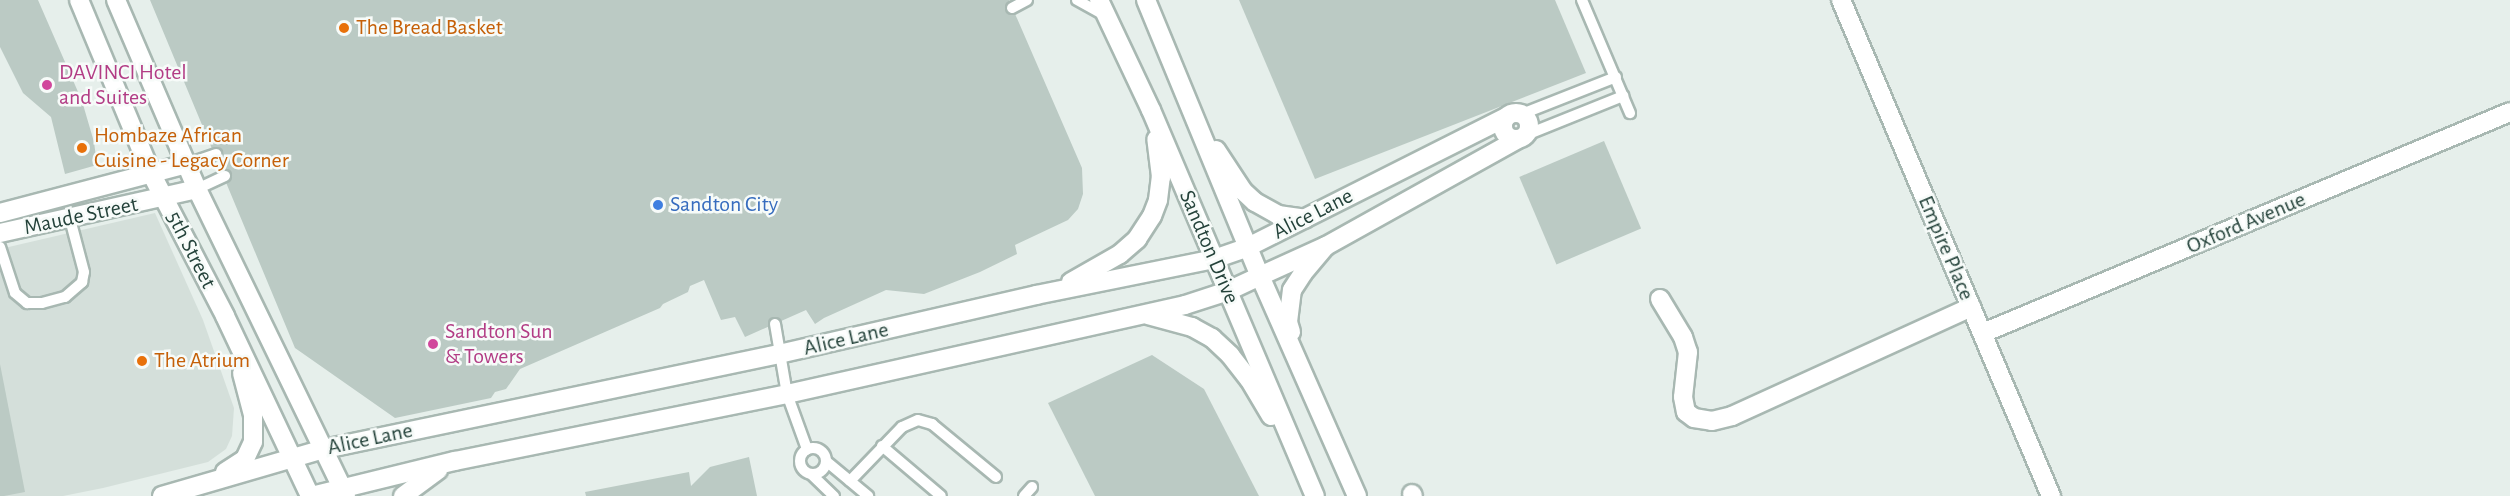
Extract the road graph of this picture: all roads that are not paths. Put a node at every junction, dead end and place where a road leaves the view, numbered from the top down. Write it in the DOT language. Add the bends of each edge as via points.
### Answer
graph roads {
  1 [pos="80,0"];
  2 [pos="116,0"];
  3 [pos="1027,0"];
  4 [pos="1077,0"];
  5 [pos="1146,0"];
  6 [pos="1582,0"];
  7 [pos="1841,0"];
  8 [pos="1012,8"];
  9 [pos="1103,8"];
  10 [pos="1616,77"];
  11 [pos="1623,96"];
  12 [pos="1151,110"];
  13 [pos="2510,112"];
  14 [pos="1630,113"];
  15 [pos="1191,114"];
  16 [pos="1514,115"];
  17 [pos="1522,137"];
  18 [pos="216,154"];
  19 [pos="187,164"];
  20 [pos="151,174"];
  21 [pos="225,176"];
  22 [pos="197,189"];
  23 [pos="164,198"];
  24 [pos="0,213"];
  25 [pos="70,219"];
  26 [pos="1305,219"];
  27 [pos="0,233"];
  28 [pos="1326,246"];
  29 [pos="0,247"];
  30 [pos="1248,247"];
  31 [pos="1214,258"];
  32 [pos="1260,276"];
  33 [pos="1228,291"];
  34 [pos="1036,295"];
  35 [pos="1660,298"];
  36 [pos="1971,307"];
  37 [pos="1143,314"];
  38 [pos="225,316"];
  39 [pos="775,324"];
  40 [pos="1983,333"];
  41 [pos="779,354"];
  42 [pos="1304,374"];
  43 [pos="787,393"];
  44 [pos="324,449"];
  45 [pos="807,449"];
  46 [pos="879,449"];
  47 [pos="291,459"];
  48 [pos="455,461"];
  49 [pos="826,461"];
  50 [pos="811,474"];
  51 [pos="996,477"];
  52 [pos="850,481"];
  53 [pos="183,491"];
  54 [pos="344,493"];
  55 [pos="1315,495"];
  56 [pos="162,496"];
  57 [pos="310,496"];
  58 [pos="403,496"];
  59 [pos="834,496"];
  60 [pos="868,496"];
  61 [pos="941,496"];
  62 [pos="1357,496"];
  63 [pos="2052,496"];
  1 -- 20 [label="street, 5th Street"];
  2 -- 19 [label="street, 5th Street"];
  3 -- 8 [label="lane"];
  4 -- 9 [label="lane"];
  5 -- 15 [label="street, Sandton Drive"];
  6 -- 10 [label="lane"];
  7 -- 36 [label="street, Empire Place"];
  9 -- 12 [label="street, Sandton Drive"];
  10 -- 11 [label="lane"];
  10 -- 16 [label="lane"];
  11 -- 14 [label="lane"];
  11 -- 17 [label="lane"];
  12 -- 31 [label="street, Sandton Drive"];
  12 -- 34 [label="street" via="1161,177 1152,216 1137,239 1120,254 1074,281"];
  13 -- 40 [label="street, Oxford Avenue"];
  15 -- 26 [label="street" via="1255,202 1278,215"];
  15 -- 30 [label="street, Sandton Drive"];
  16 -- 17 [label="street" via="1529,123"];
  16 -- 26 [label="street, Alice Lane"];
  17 -- 28 [label="street, Alice Lane"];
  18 -- 19 [label="lane"];
  19 -- 20 [label="street, Maude Street"];
  19 -- 22 [label="street, 5th Street"];
  20 -- 23 [label="street, 5th Street"];
  20 -- 24 [label="street, Maude Street"];
  21 -- 22 [label="lane"];
  22 -- 23 [label="street, Maude Street"];
  22 -- 44 [label="street, 5th Street"];
  23 -- 25 [label="street, Maude Street"];
  23 -- 38 [label="street, 5th Street"];
  25 -- 27 [label="street, Maude Street"];
  25 -- 29 [label="lane" via="84,272 82,282 65,297 27,303 15,293"];
  26 -- 30 [label="street, Alice Lane"];
  28 -- 32 [label="street, Alice Lane"];
  28 -- 42 [label="street" via="1297,281 1289,306 1288,322"];
  30 -- 31 [label="street, Alice Lane"];
  30 -- 32 [label="street, Sandton Drive"];
  31 -- 33 [label="street, Sandton Drive"];
  31 -- 34 [label="street, Alice Lane"];
  32 -- 33 [label="street, Alice Lane"];
  32 -- 42 [label="street, Sandton Drive"];
  33 -- 37 [label="street, Alice Lane"];
  33 -- 55 [label="street, Sandton Drive"];
  34 -- 41 [label="street, Alice Lane"];
  35 -- 36 [label="street" via="1688,352 1683,397 1686,412 1694,418 1712,421 1732,416"];
  36 -- 40 [label="street, Empire Place"];
  37 -- 43 [label="street, Alice Lane"];
  37 -- 55 [label="street" via="1192,327 1212,338 1230,355 1249,380"];
  38 -- 47 [label="street, 5th Street"];
  38 -- 53 [label="street" via="251,409 253,442 245,459 235,468"];
  39 -- 41 [label="lane"];
  40 -- 63 [label="street, Empire Place"];
  41 -- 43 [label="lane"];
  41 -- 44 [label="street, Alice Lane"];
  42 -- 62 [label="street, Sandton Drive"];
  43 -- 45 [label="lane"];
  43 -- 48 [label="street, Alice Lane"];
  44 -- 47 [label="street, Alice Lane"];
  44 -- 54 [label="street, 5th Street"];
  45 -- 49 [label="lane" via="820,450"];
  45 -- 50 [label="lane" via="800,464 803,471"];
  46 -- 51 [label="lane" via="902,427 918,420 932,424"];
  46 -- 52 [label="lane"];
  46 -- 61 [label="lane"];
  47 -- 53 [label="street, Alice Lane"];
  47 -- 57 [label="street, 5th Street"];
  48 -- 54 [label="street, Alice Lane"];
  48 -- 58 [label="street" via="424,478"];
  49 -- 50 [label="lane" via="823,470"];
  49 -- 52 [label="lane"];
  50 -- 59 [label="lane"];
  52 -- 60 [label="lane"];
  53 -- 56 [label="street, Alice Lane"];
  54 -- 57 [label="street, Alice Lane"];
}
